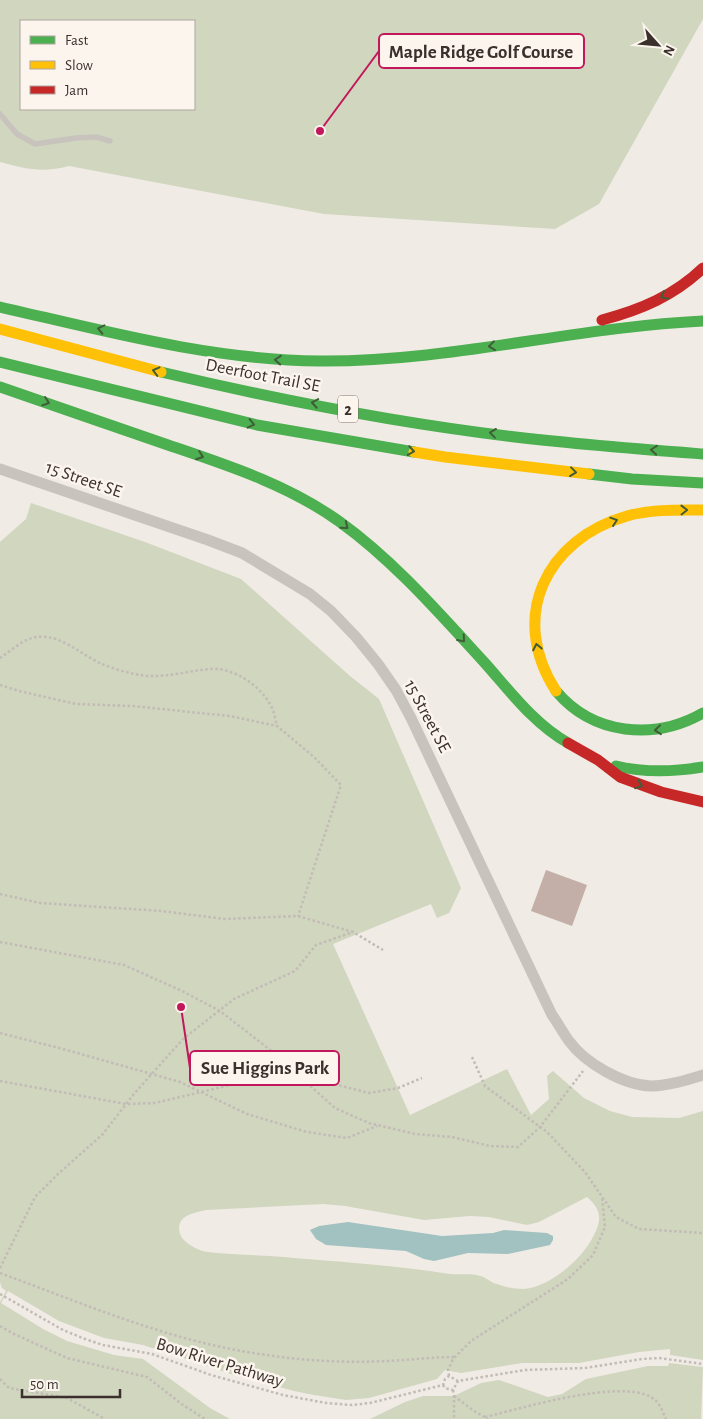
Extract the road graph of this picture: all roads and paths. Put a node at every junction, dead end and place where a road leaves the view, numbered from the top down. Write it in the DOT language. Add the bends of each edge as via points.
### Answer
graph roads {
  1 [pos="0,114"];
  2 [pos="110,140"];
  3 [pos="703,268"];
  4 [pos="0,307"];
  5 [pos="703,321"];
  6 [pos="0,329"];
  7 [pos="540,340"];
  8 [pos="0,362"];
  9 [pos="0,387"];
  10 [pos="703,454"];
  11 [pos="0,469"];
  12 [pos="703,483"];
  13 [pos="703,510"];
  14 [pos="0,658"];
  15 [pos="0,685"];
  16 [pos="703,713"];
  17 [pos="277,726"];
  18 [pos="598,760"];
  19 [pos="703,767"];
  20 [pos="703,802"];
  21 [pos="0,894"];
  22 [pos="298,916"];
  23 [pos="353,932"];
  24 [pos="0,942"];
  25 [pos="383,950"];
  26 [pos="220,1011"];
  27 [pos="0,1034"];
  28 [pos="472,1057"];
  29 [pos="590,1062"];
  30 [pos="152,1074"];
  31 [pos="703,1075"];
  32 [pos="422,1078"];
  33 [pos="301,1079"];
  34 [pos="0,1081"];
  35 [pos="202,1092"];
  36 [pos="126,1104"];
  37 [pos="379,1126"];
  38 [pos="540,1127"];
  39 [pos="602,1196"];
  40 [pos="703,1233"];
  41 [pos="0,1268"];
  42 [pos="0,1272"];
  43 [pos="0,1294"];
  44 [pos="0,1326"];
  45 [pos="455,1357"];
  46 [pos="703,1364"];
  47 [pos="449,1376"];
  48 [pos="0,1379"];
  49 [pos="458,1381"];
  50 [pos="443,1385"];
  51 [pos="453,1390"];
  52 [pos="454,1396"];
  53 [pos="454,1417"];
  54 [pos="448,1418"];
  55 [pos="487,1418"];
  56 [pos="105,1419"];
  57 [pos="205,1419"];
  58 [pos="666,1419"];
  1 -- 2 [label="lane" via="17,134 35,144 76,138"];
  3 -- 7 [label="highway, one-way" via="681,286 651,303"];
  7 -- 4 [label="highway, one-way" via="394,358 281,360 162,343"];
  5 -- 7 [label="highway" via="589,331"];
  10 -- 6 [label="highway, Deerfoot Trail SE / 2, one-way" via="580,444 435,425 267,395 158,371"];
  8 -- 12 [label="highway, 2, one-way" via="256,426 446,457 632,479"];
  9 -- 18 [label="highway, one-way" via="218,462 308,502 340,522 383,558 439,612 534,717 559,738"];
  11 -- 29 [label="street, 15 Street SE" via="242,553 310,594 331,612 378,664 396,690 552,1015 570,1042"];
  16 -- 13 [label="highway, one-way" via="664,730 612,728 588,718 565,702 549,681 538,653 534,628 535,603 543,581 557,560 587,533 629,516"];
  14 -- 17 [label="path" via="37,637 62,641 101,664 136,675 162,677 212,669 227,670 256,687 270,705"];
  15 -- 17 [label="path" via="76,704 230,716"];
  17 -- 22 [label="path" via="314,757 340,785"];
  18 -- 19 [label="highway" via="632,771"];
  18 -- 20 [label="highway, one-way" via="620,777 661,792"];
  21 -- 22 [label="path" via="40,903 225,919"];
  22 -- 23 [label="path"];
  23 -- 25 [label="path"];
  23 -- 26 [label="path" via="316,945 295,971 234,999"];
  24 -- 26 [label="path" via="124,965"];
  26 -- 30 [label="path" via="183,1040"];
  26 -- 33 [label="path"];
  27 -- 30 [label="path"];
  28 -- 38 [label="path" via="485,1086"];
  29 -- 31 [label="street, 15 Street SE" via="626,1081 651,1086 682,1082"];
  29 -- 38 [label="path"];
  30 -- 35 [label="path"];
  30 -- 36 [label="path"];
  32 -- 33 [label="path" via="398,1088 369,1093"];
  33 -- 35 [label="path" via="247,1078"];
  33 -- 37 [label="path" via="335,1108"];
  34 -- 36 [label="path"];
  35 -- 36 [label="path" via="155,1103"];
  35 -- 37 [label="path" via="247,1114 307,1132 347,1138"];
  36 -- 41 [label="path" via="103,1134 35,1197"];
  37 -- 38 [label="path" via="490,1146 518,1147"];
  38 -- 39 [label="path" via="585,1172"];
  39 -- 40 [label="path" via="616,1217 639,1228"];
  39 -- 45 [label="path" via="605,1227 593,1255 568,1279 471,1341"];
  42 -- 45 [label="path" via="156,1330 267,1356 326,1361"];
  43 -- 50 [label="path, Bow River Pathway" via="85,1339 152,1354 211,1375 309,1400 337,1405 370,1403"];
  44 -- 57 [label="path" via="67,1358 148,1377"];
  45 -- 47 [label="path"];
  46 -- 49 [label="path" via="642,1359 585,1368 525,1370"];
  47 -- 49 [label="path"];
  47 -- 50 [label="path"];
  48 -- 56 [label="path" via="9,1388 67,1398"];
  49 -- 51 [label="path"];
  50 -- 51 [label="path"];
  51 -- 52 [label="path"];
  52 -- 53 [label="path"];
  52 -- 55 [label="path"];
  53 -- 54 [label="path"];
  55 -- 58 [label="path" via="566,1398 602,1392 635,1392 658,1402"];
}
